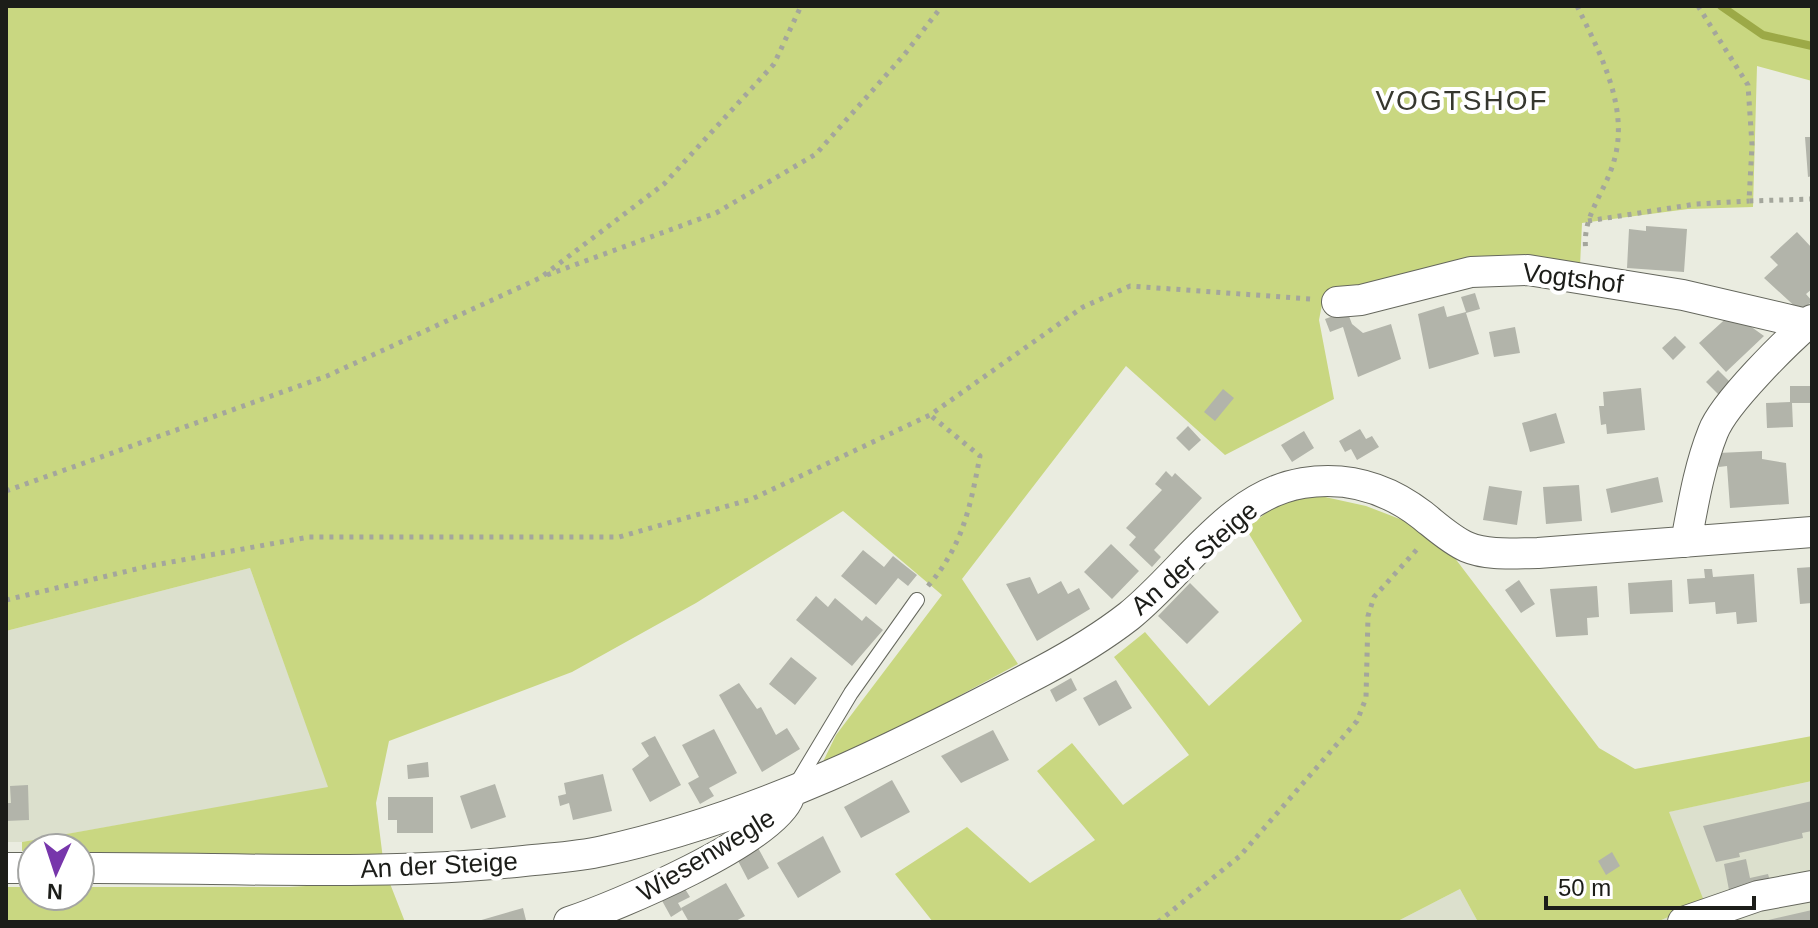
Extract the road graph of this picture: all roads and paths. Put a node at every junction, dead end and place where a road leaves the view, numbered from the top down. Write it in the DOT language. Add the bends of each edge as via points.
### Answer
graph roads {
  1 [pos="801,6"];
  2 [pos="942,6"];
  3 [pos="1577,6"];
  4 [pos="1698,6"];
  5 [pos="1812,199"];
  6 [pos="1749,201"];
  7 [pos="1587,221"];
  8 [pos="540,278"];
  9 [pos="1598,280"];
  10 [pos="1337,302"];
  11 [pos="1810,323"];
  12 [pos="930,415"];
  13 [pos="6,491"];
  14 [pos="1434,526"];
  15 [pos="1812,532"];
  16 [pos="1686,542"];
  17 [pos="6,600"];
  18 [pos="917,600"];
  19 [pos="790,795"];
  20 [pos="96,868"];
  21 [pos="1812,886"];
  22 [pos="569,922"];
  23 [pos="1158,922"];
  24 [pos="1683,922"];
  1 -- 8 [label="path" via="774,64 664,184"];
  2 -- 8 [label="path" via="816,154 716,213"];
  3 -- 7 [label="path" via="1603,60 1618,126 1613,165"];
  4 -- 6 [label="path" via="1748,85"];
  5 -- 6 [label="path"];
  6 -- 7 [label="path"];
  7 -- 9 [label="path" via="1585,248"];
  8 -- 13 [label="path" via="327,376"];
  9 -- 10 [label="street, Vogtshof" via="1528,270 1471,272"];
  9 -- 11 [label="street, Vogtshof"];
  10 -- 12 [label="path" via="1130,286 1083,307"];
  11 -- 16 [label="street" via="1765,364 1714,429"];
  12 -- 17 [label="path" via="752,499 619,537 309,537 149,566"];
  12 -- 18 [label="path" via="980,456 967,521 945,566"];
  14 -- 16 [label="street, An der Steige" via="1468,548 1496,552"];
  14 -- 19 [label="street, An der Steige" via="1374,488 1335,479 1298,484 1263,497 1191,555 1130,615 1068,657"];
  14 -- 23 [label="path" via="1374,597 1368,616 1366,698 1357,721 1240,856"];
  15 -- 16 [label="street, An der Steige"];
  18 -- 19 [label="lane" via="851,693"];
  19 -- 20 [label="street, An der Steige" via="691,830 598,852 465,867"];
  19 -- 22 [label="street, Wiesenwegle" via="773,821 624,904"];
  21 -- 24 [label="street" via="1758,896"];
}
